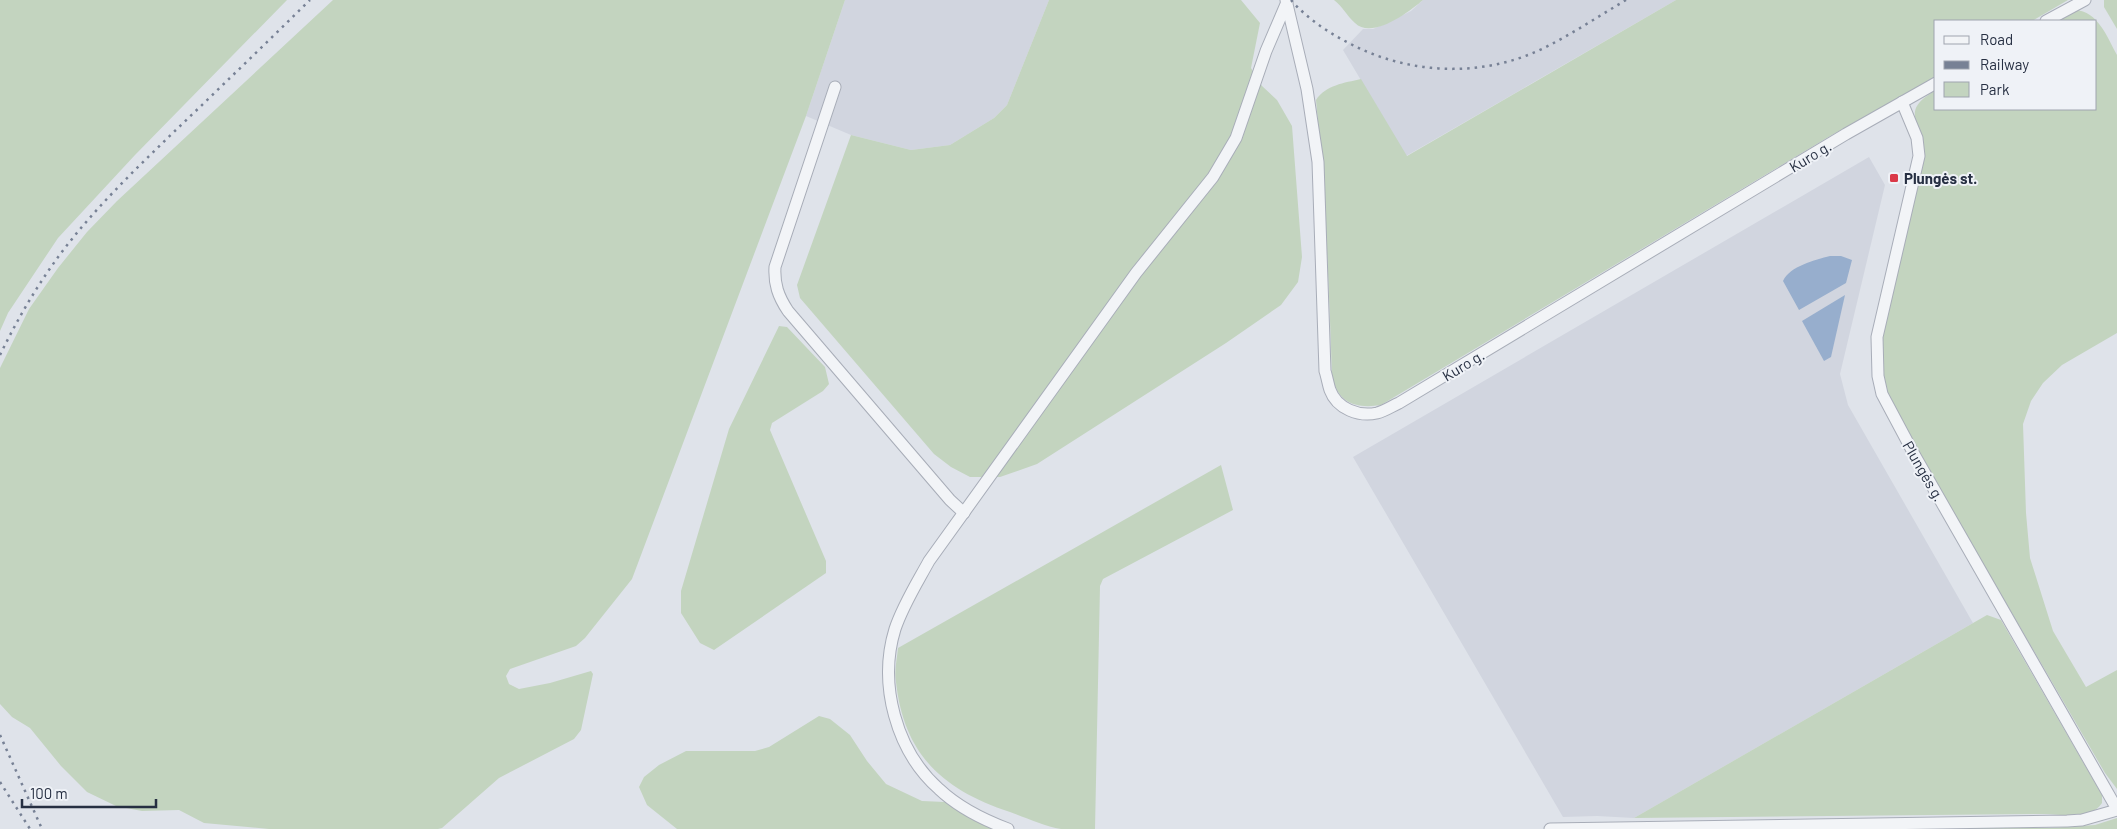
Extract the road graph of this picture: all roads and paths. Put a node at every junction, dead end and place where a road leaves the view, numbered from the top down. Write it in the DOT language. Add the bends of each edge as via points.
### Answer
graph roads {
  1 [pos="2084,0"];
  2 [pos="1286,1"];
  3 [pos="2048,20"];
  4 [pos="1934,84"];
  5 [pos="835,87"];
  6 [pos="1902,102"];
  7 [pos="964,512"];
  8 [pos="2117,810"];
  9 [pos="1008,829"];
  10 [pos="1550,829"];
  1 -- 3 [label="street"];
  2 -- 6 [label="street, Kuro g." via="1307,89 1318,162 1325,371 1331,392 1341,405 1353,412 1379,413 1399,403"];
  2 -- 7 [label="street" via="1236,138 1213,177 1136,273"];
  4 -- 6 [label="street, Kuro g."];
  5 -- 7 [label="street" via="775,267 775,286 788,311 950,500"];
  6 -- 8 [label="street, Plungės g." via="1917,138 1920,156 1877,337 1882,394"];
  7 -- 9 [label="street" via="929,561 904,607 895,629 888,679 901,735 912,757 939,789 979,816"];
  8 -- 10 [label="street" via="2067,822"];
}
